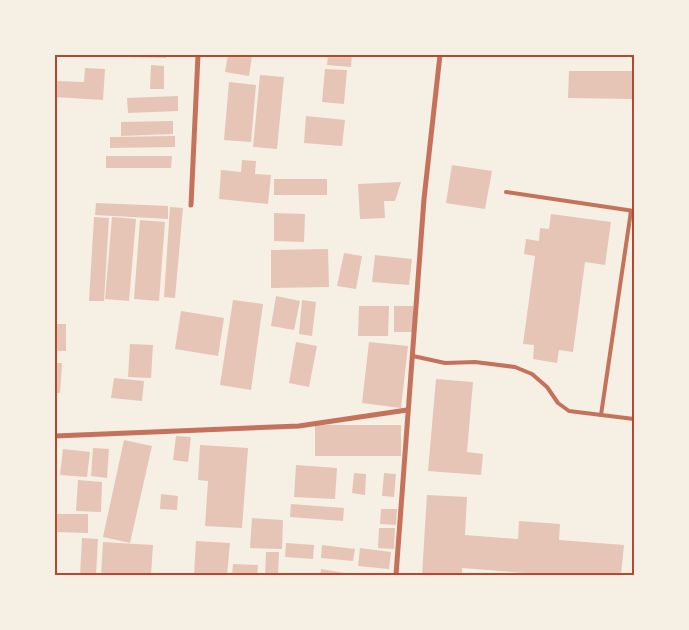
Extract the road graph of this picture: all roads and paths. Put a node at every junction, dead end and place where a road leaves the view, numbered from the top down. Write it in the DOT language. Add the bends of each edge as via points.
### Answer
graph roads {
  1 [pos="198,55"];
  2 [pos="440,55"];
  3 [pos="506,192"];
  4 [pos="191,206"];
  5 [pos="633,211"];
  6 [pos="413,356"];
  7 [pos="407,410"];
  8 [pos="601,415"];
  9 [pos="634,418"];
  10 [pos="55,436"];
  11 [pos="396,575"];
  1 -- 4 [label="street"];
  2 -- 6 [label="street" via="424,199"];
  3 -- 5 [label="lane"];
  5 -- 8 [label="lane"];
  6 -- 7 [label="street"];
  6 -- 8 [label="lane" via="445,363 475,362 515,367 532,374 569,411"];
  7 -- 10 [label="street" via="299,426"];
  7 -- 11 [label="street"];
  8 -- 9 [label="lane"];
}
